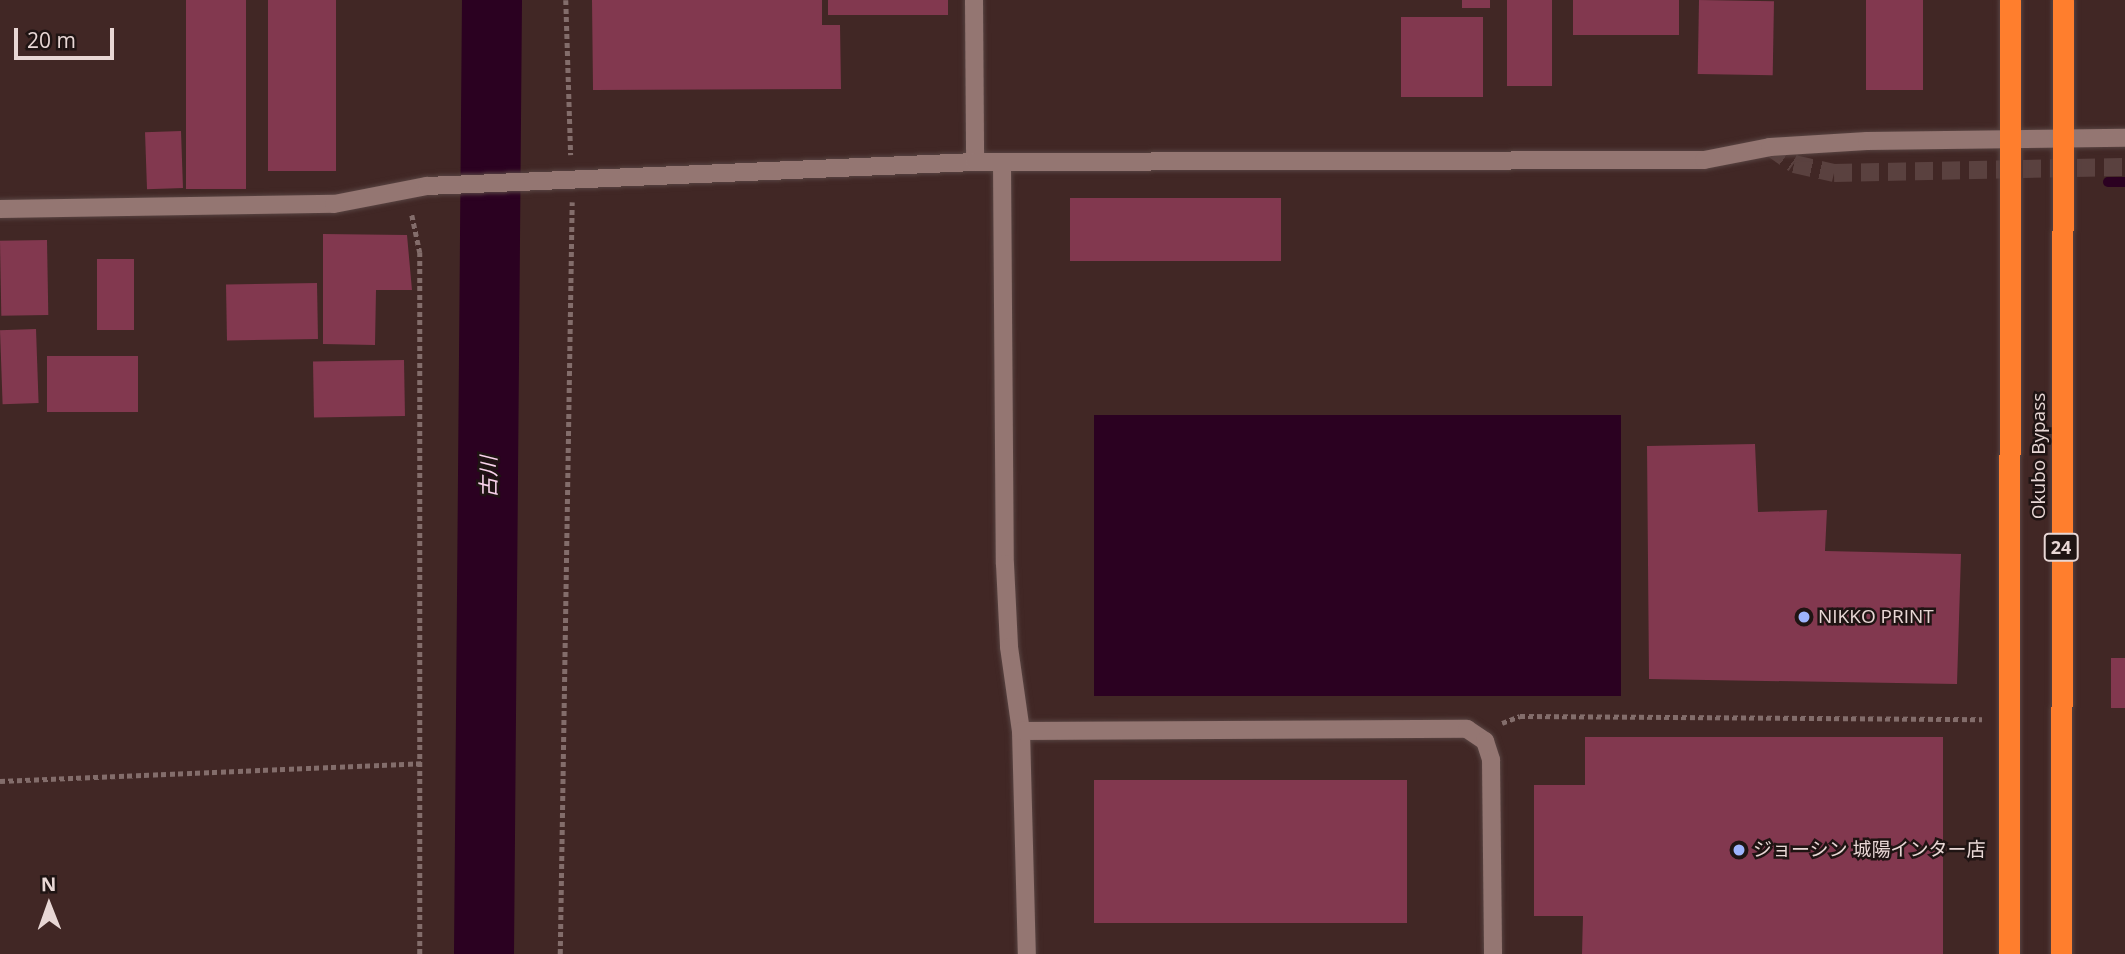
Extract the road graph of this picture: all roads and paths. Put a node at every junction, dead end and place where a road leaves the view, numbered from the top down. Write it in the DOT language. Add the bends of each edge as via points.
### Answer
graph roads {
  1 [pos="566,0"];
  2 [pos="974,0"];
  3 [pos="2010,0"];
  4 [pos="2063,0"];
  5 [pos="2125,138"];
  6 [pos="2010,140"];
  7 [pos="2062,141"];
  8 [pos="975,162"];
  9 [pos="1002,163"];
  10 [pos="565,178"];
  11 [pos="406,190"];
  12 [pos="0,209"];
  13 [pos="2010,718"];
  14 [pos="1021,731"];
  15 [pos="1475,733"];
  16 [pos="422,763"];
  17 [pos="0,780"];
  18 [pos="420,954"];
  19 [pos="560,954"];
  20 [pos="1027,954"];
  21 [pos="1493,954"];
  22 [pos="2009,954"];
  23 [pos="2061,954"];
  1 -- 10 [label="path"];
  2 -- 8 [label="street"];
  3 -- 6 [label="highway, Okubo Bypass"];
  4 -- 7 [label="highway, Okubo Bypass / 24"];
  5 -- 7 [label="street"];
  6 -- 7 [label="street"];
  6 -- 9 [label="street" via="1770,147 1704,160"];
  6 -- 13 [label="highway, Okubo Bypass"];
  7 -- 23 [label="highway, Okubo Bypass / 24"];
  8 -- 9 [label="street"];
  8 -- 10 [label="street"];
  9 -- 14 [label="street" via="1005,564 1009,648"];
  10 -- 11 [label="street"];
  10 -- 19 [label="path"];
  11 -- 12 [label="street" via="334,204"];
  11 -- 16 [label="path" via="420,252"];
  13 -- 15 [label="path" via="1520,716"];
  13 -- 22 [label="highway, Okubo Bypass"];
  14 -- 15 [label="street" via="1443,727"];
  14 -- 20 [label="street"];
  15 -- 21 [label="street" via="1489,748 1491,760"];
  16 -- 17 [label="path"];
  16 -- 18 [label="path"];
}
